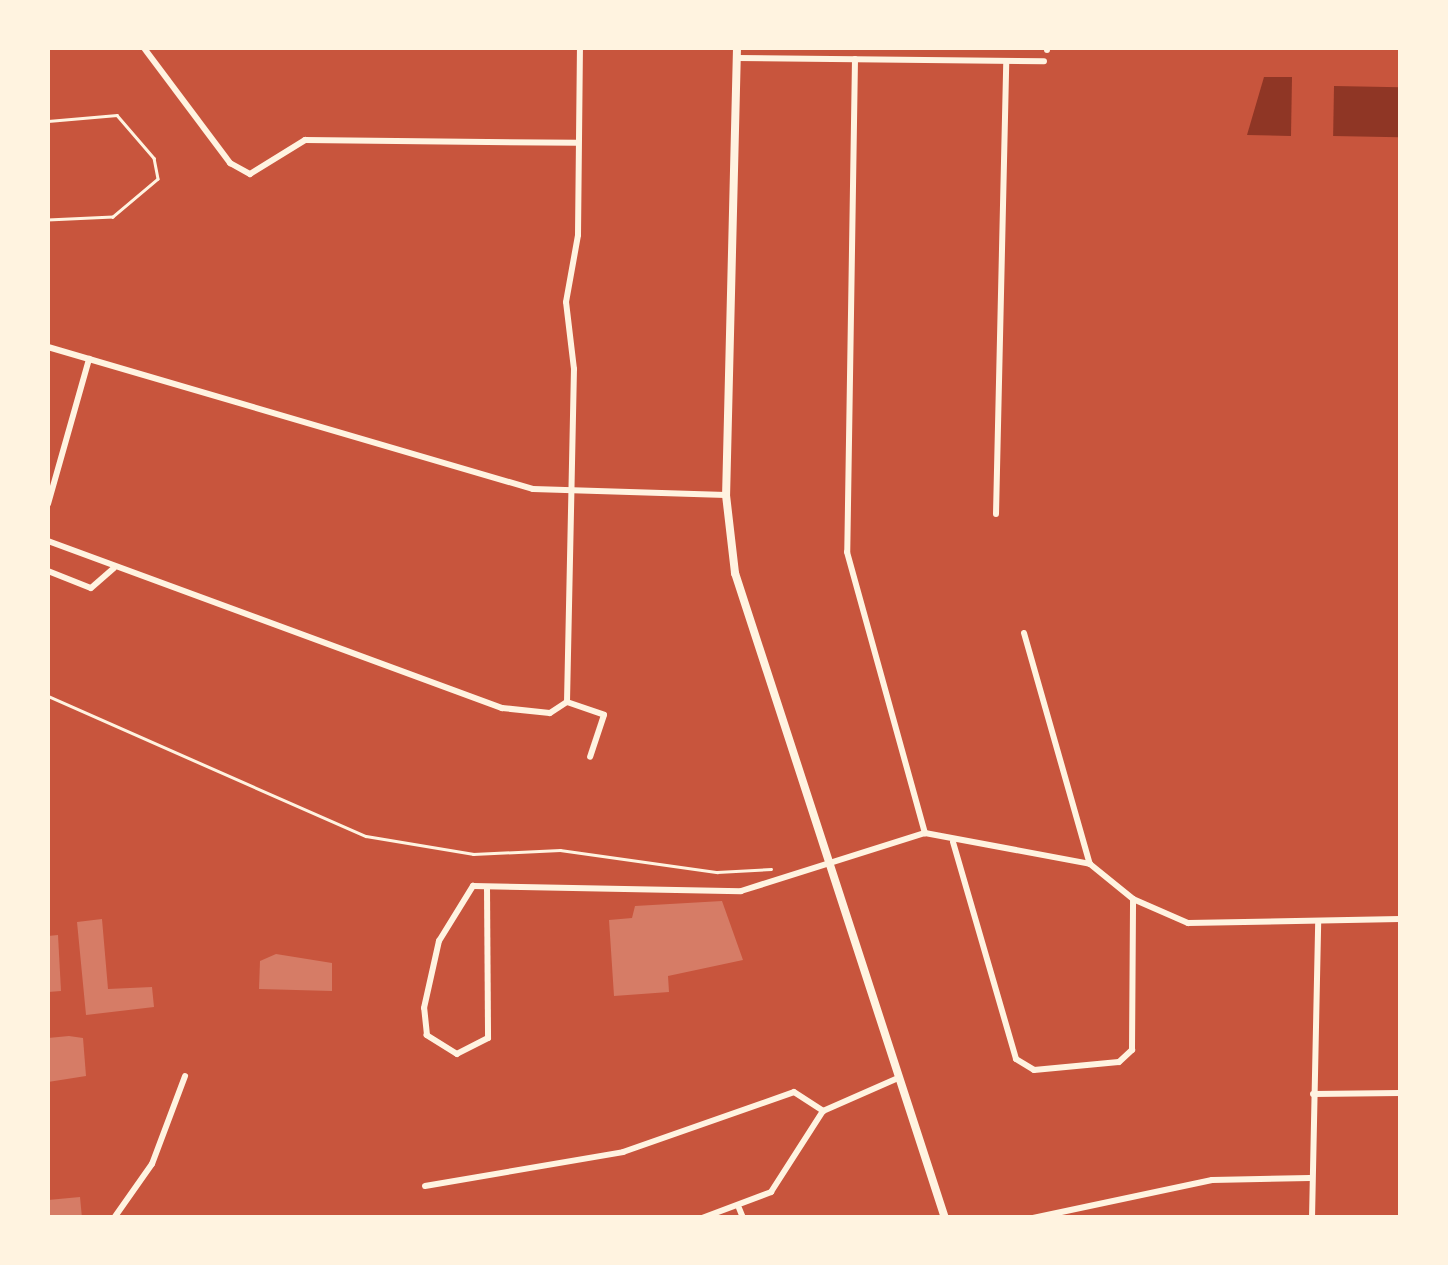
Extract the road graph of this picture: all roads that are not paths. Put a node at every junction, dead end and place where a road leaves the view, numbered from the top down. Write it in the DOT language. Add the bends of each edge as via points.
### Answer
graph roads {
  1 [pos="144,48"];
  2 [pos="580,48"];
  3 [pos="738,48"];
  4 [pos="737,58"];
  5 [pos="855,59"];
  6 [pos="1006,60"];
  7 [pos="1044,61"];
  8 [pos="48,120"];
  9 [pos="578,143"];
  10 [pos="48,220"];
  11 [pos="48,346"];
  12 [pos="88,359"];
  13 [pos="726,495"];
  14 [pos="571,496"];
  15 [pos="48,504"];
  16 [pos="996,514"];
  17 [pos="48,541"];
  18 [pos="114,568"];
  19 [pos="48,571"];
  20 [pos="1024,633"];
  21 [pos="567,702"];
  22 [pos="590,757"];
  23 [pos="925,833"];
  24 [pos="953,842"];
  25 [pos="1090,864"];
  26 [pos="827,866"];
  27 [pos="488,887"];
  28 [pos="1133,899"];
  29 [pos="1400,919"];
  30 [pos="1318,923"];
  31 [pos="186,1076"];
  32 [pos="898,1078"];
  33 [pos="1400,1093"];
  34 [pos="1313,1094"];
  35 [pos="824,1111"];
  36 [pos="1310,1178"];
  37 [pos="426,1186"];
  38 [pos="739,1208"];
  39 [pos="114,1218"];
  40 [pos="702,1218"];
  41 [pos="744,1218"];
  42 [pos="945,1218"];
  43 [pos="1033,1218"];
  44 [pos="1312,1218"];
  1 -- 9 [label="street" via="230,163 250,174 305,140"];
  2 -- 9 [label="street"];
  3 -- 4 [label="street"];
  4 -- 5 [label="street"];
  4 -- 13 [label="street"];
  5 -- 6 [label="street"];
  5 -- 23 [label="street" via="846,552"];
  6 -- 7 [label="street"];
  6 -- 16 [label="street"];
  8 -- 10 [label="lane" via="122,117 154,158 158,179 113,217"];
  9 -- 14 [label="street" via="578,235 566,302"];
  11 -- 12 [label="street"];
  12 -- 14 [label="street"];
  12 -- 15 [label="street"];
  13 -- 14 [label="street"];
  13 -- 26 [label="street" via="734,574"];
  14 -- 21 [label="street"];
  17 -- 18 [label="street"];
  18 -- 19 [label="street" via="91,588"];
  18 -- 21 [label="street" via="502,708 550,712"];
  20 -- 25 [label="street"];
  21 -- 22 [label="street" via="604,715"];
  23 -- 24 [label="street"];
  23 -- 26 [label="street"];
  24 -- 25 [label="street"];
  24 -- 28 [label="street" via="1016,1059 1034,1070 1119,1062 1132,1050"];
  25 -- 28 [label="street"];
  26 -- 27 [label="street" via="742,891"];
  26 -- 32 [label="street"];
  27 -- 27 [label="street" via="466,891 430,967 427,1035 457,1054 488,1038"];
  28 -- 30 [label="street" via="1188,923"];
  29 -- 30 [label="street"];
  30 -- 34 [label="street"];
  31 -- 39 [label="street" via="152,1164"];
  32 -- 35 [label="street"];
  32 -- 42 [label="street"];
  33 -- 34 [label="street"];
  34 -- 36 [label="street"];
  35 -- 37 [label="street" via="794,1092 623,1152"];
  35 -- 38 [label="street" via="790,1174"];
  36 -- 43 [label="street" via="1212,1180"];
  36 -- 44 [label="street"];
  38 -- 40 [label="street"];
  38 -- 41 [label="street"];
}
